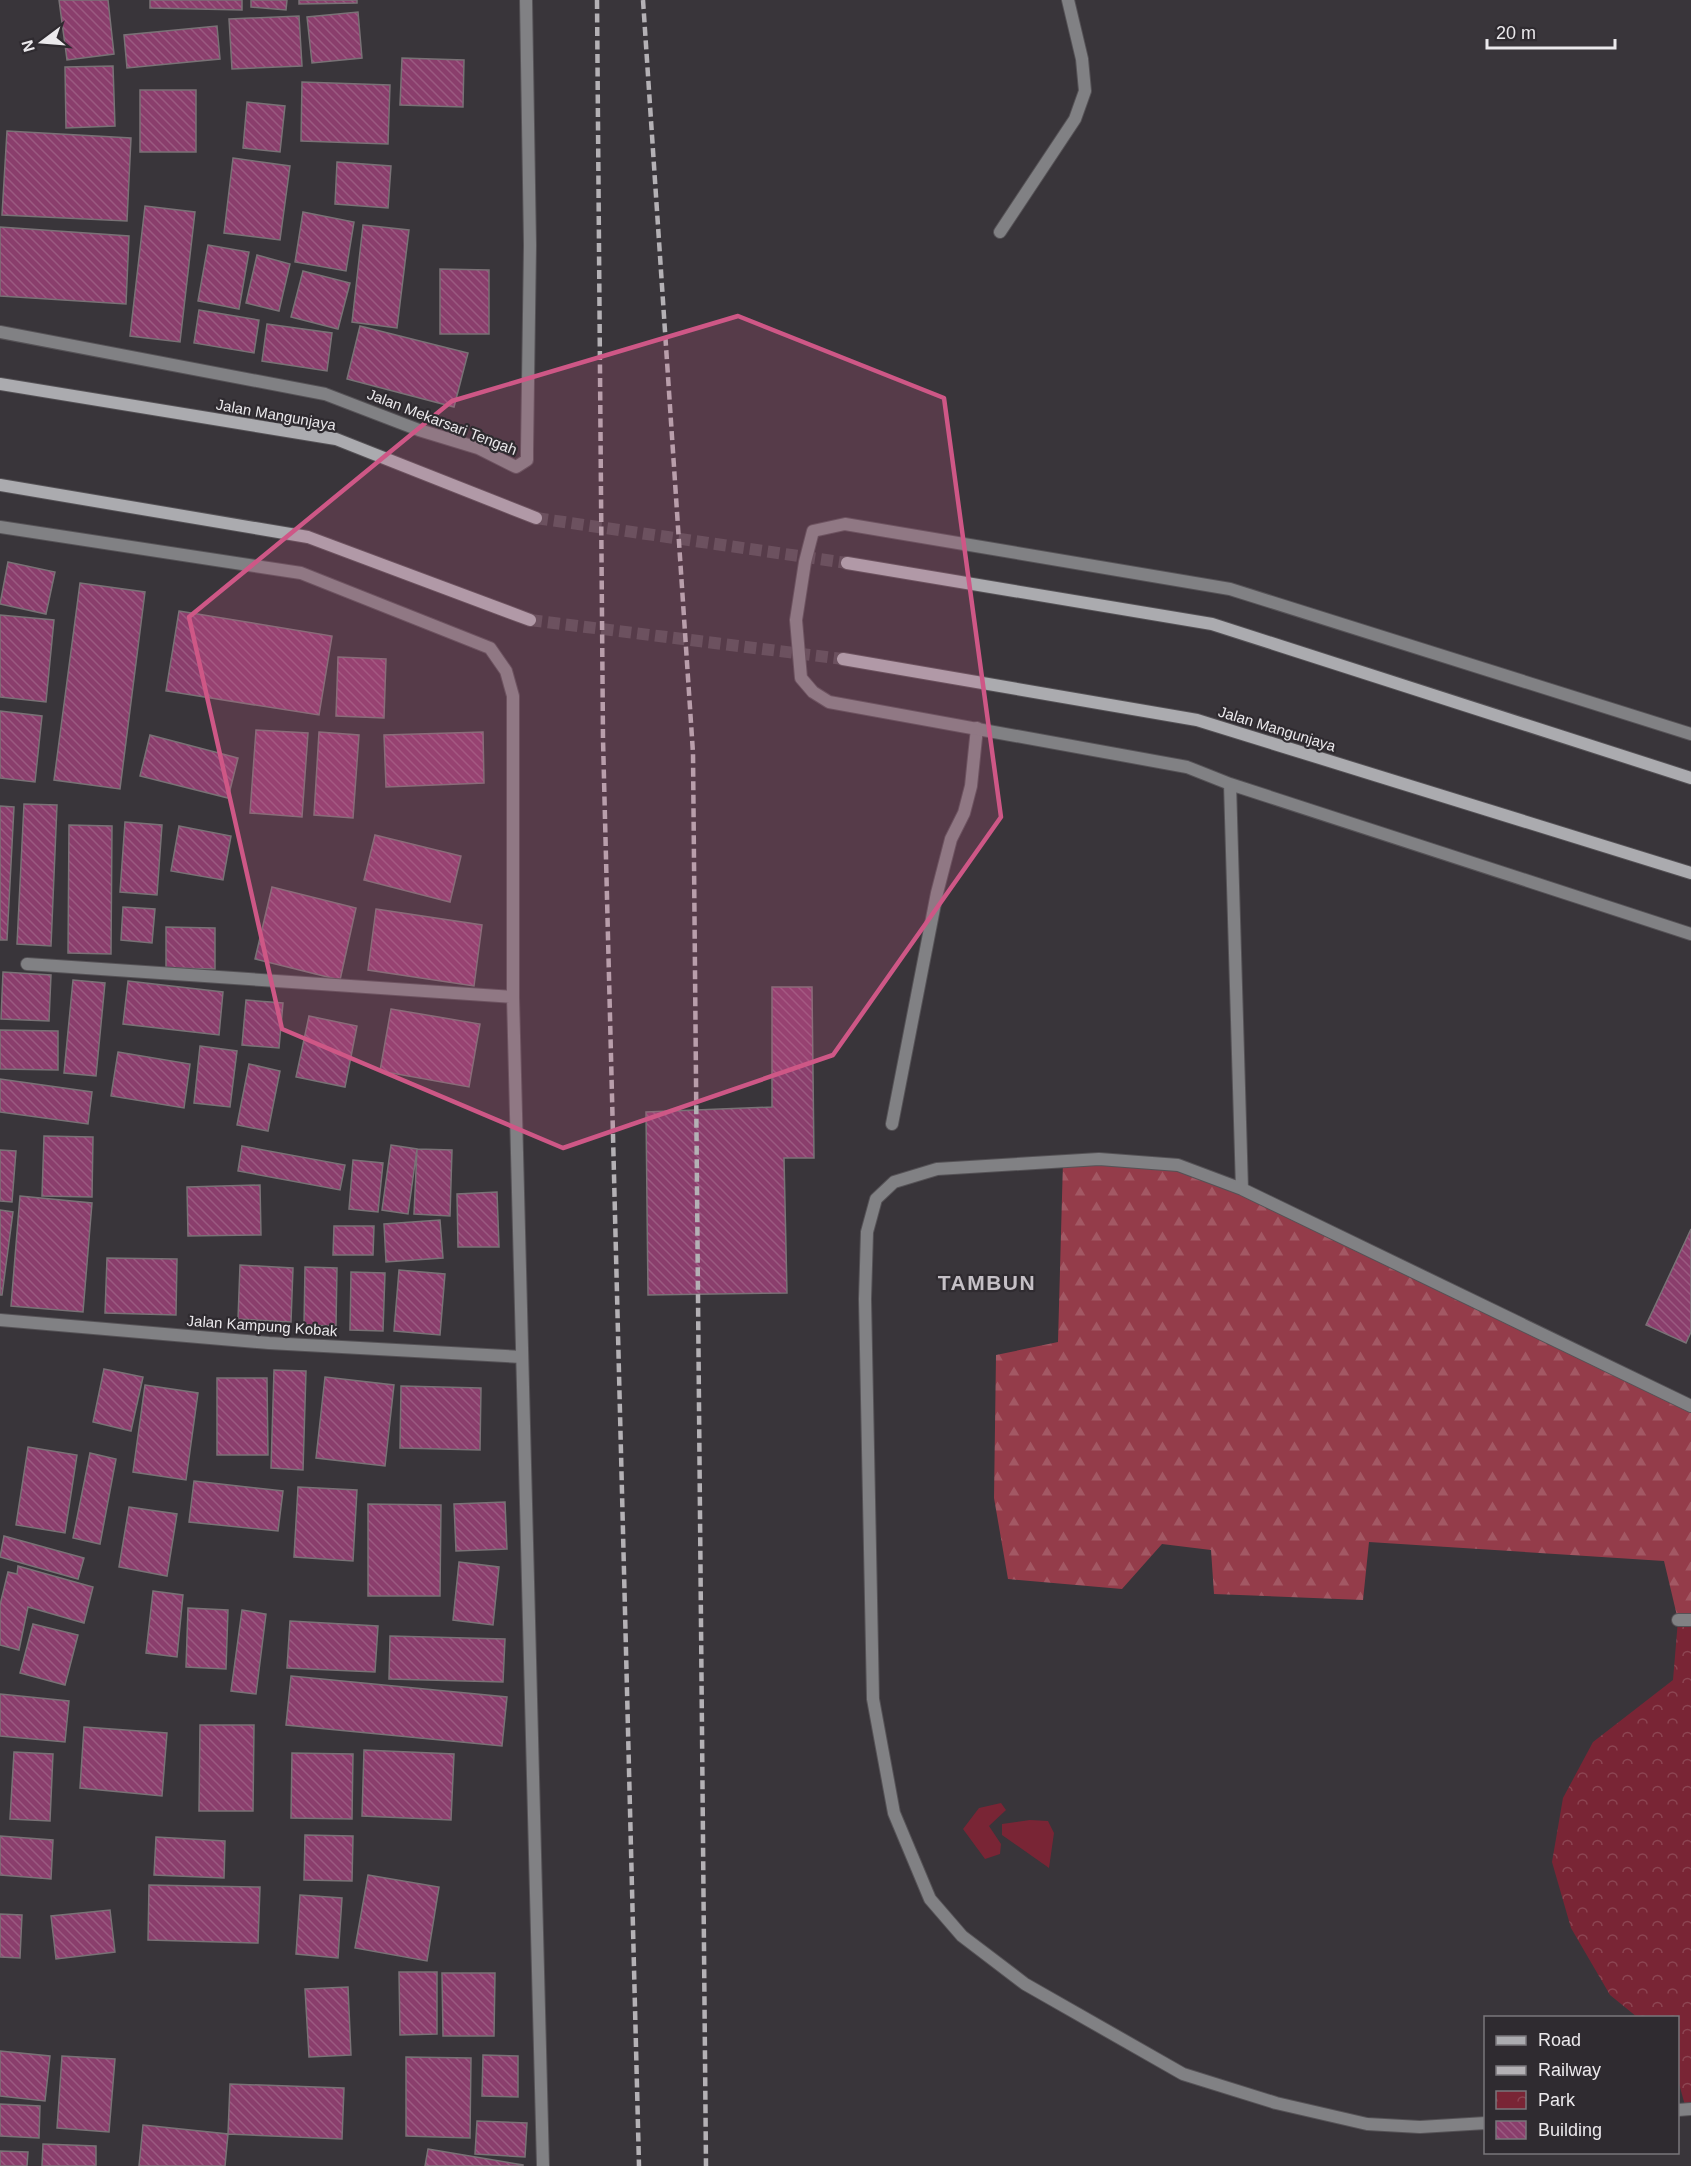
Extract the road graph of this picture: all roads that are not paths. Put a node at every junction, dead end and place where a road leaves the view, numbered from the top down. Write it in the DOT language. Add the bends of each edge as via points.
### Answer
graph roads {
  1 [pos="526,0"];
  2 [pos="1068,0"];
  3 [pos="1000,232"];
  4 [pos="0,332"];
  5 [pos="0,384"];
  6 [pos="0,485"];
  7 [pos="536,518"];
  8 [pos="0,527"];
  9 [pos="847,563"];
  10 [pos="530,621"];
  11 [pos="843,659"];
  12 [pos="976,728"];
  13 [pos="1691,734"];
  14 [pos="1691,778"];
  15 [pos="1230,784"];
  16 [pos="1691,873"];
  17 [pos="1691,934"];
  18 [pos="27,964"];
  19 [pos="513,997"];
  20 [pos="892,1124"];
  21 [pos="1242,1189"];
  22 [pos="0,1320"];
  23 [pos="522,1357"];
  24 [pos="1691,1406"];
  25 [pos="1484,2123"];
  26 [pos="543,2166"];
  1 -- 4 [label="street, Jalan Mekarsari Tengah" via="530,245 527,451 526,460 516,467 478,448 325,394"];
  2 -- 3 [label="street" via="1085,91 1075,119"];
  5 -- 7 [label="main road, Jalan Mangunjaya" via="336,439"];
  6 -- 10 [label="main road" via="308,537"];
  8 -- 19 [label="street" via="300,573 490,648 506,670 513,696"];
  9 -- 14 [label="main road" via="1212,624"];
  11 -- 16 [label="main road, Jalan Mangunjaya" via="1197,720"];
  12 -- 13 [label="street" via="830,702 813,692 801,678 796,620 813,531 845,524 1230,589"];
  12 -- 15 [label="street" via="1187,767"];
  12 -- 20 [label="street" via="971,786 951,839 937,893"];
  15 -- 17 [label="street"];
  15 -- 21 [label="street"];
  18 -- 19 [label="street"];
  19 -- 23 [label="street"];
  21 -- 24 [label="street"];
  21 -- 25 [label="street" via="1178,1165 1099,1159 937,1169 894,1182 876,1199 867,1232 865,1299 873,1699 894,1813 930,1899 962,1936 1025,1984 1184,2074 1276,2103 1366,2124 1420,2127"];
  22 -- 23 [label="street, Jalan Kampung Kobak" via="269,1343"];
  23 -- 26 [label="street"];
}
